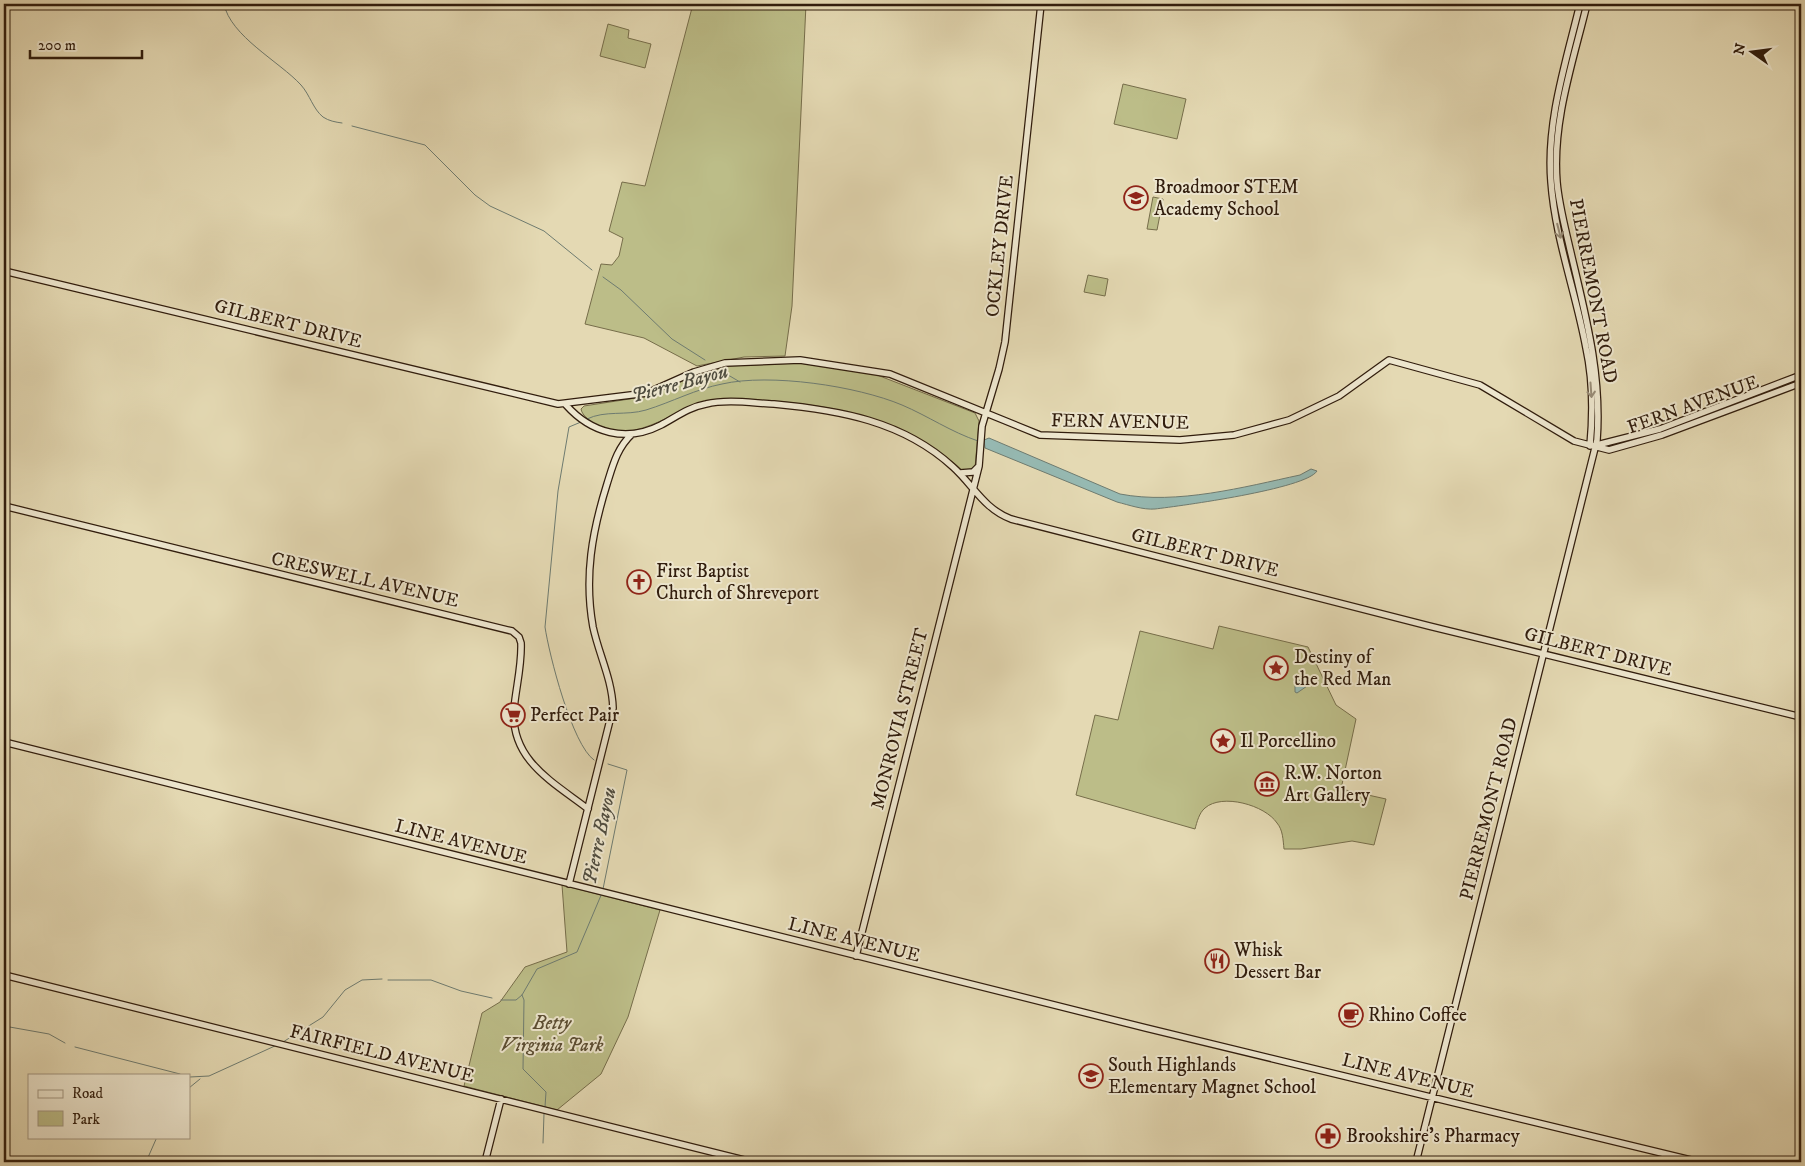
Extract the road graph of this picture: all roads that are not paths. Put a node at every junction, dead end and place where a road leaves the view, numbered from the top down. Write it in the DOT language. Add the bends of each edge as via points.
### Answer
graph roads {
  1 [pos="1041,4"];
  2 [pos="1580,4"];
  3 [pos="1587,4"];
  4 [pos="1575,40"];
  5 [pos="4,270"];
  6 [pos="1801,375"];
  7 [pos="1801,383"];
  8 [pos="566,404"];
  9 [pos="985,414"];
  10 [pos="632,434"];
  11 [pos="1593,445"];
  12 [pos="980,463"];
  13 [pos="960,473"];
  14 [pos="973,489"];
  15 [pos="4,506"];
  16 [pos="1543,654"];
  17 [pos="1801,717"];
  18 [pos="4,742"];
  19 [pos="588,809"];
  20 [pos="569,884"];
  21 [pos="856,956"];
  22 [pos="4,974"];
  23 [pos="1432,1097"];
  24 [pos="501,1099"];
  25 [pos="485,1162"];
  26 [pos="752,1162"];
  27 [pos="1416,1162"];
  28 [pos="1699,1162"];
  1 -- 9 [label="street, OCKLEY DRIVE" via="1004,342"];
  2 -- 4 [label="street"];
  3 -- 4 [label="street"];
  4 -- 11 [label="street, PIERREMONT ROAD" via="1554,135 1554,183 1598,390"];
  5 -- 8 [label="street, GILBERT DRIVE"];
  6 -- 11 [label="street, FERN AVENUE" via="1660,429"];
  7 -- 11 [label="street, FERN AVENUE" via="1638,443 1609,450"];
  8 -- 9 [label="street, FERN AVENUE" via="647,393 694,372 725,364 800,360 880,371"];
  8 -- 10 [label="street" via="585,421 611,434"];
  9 -- 11 [label="street, FERN AVENUE" via="1045,436 1168,440 1217,438 1268,426 1307,412 1346,391 1389,360 1480,385 1574,441"];
  9 -- 12 [label="street, OCKLEY DRIVE"];
  10 -- 13 [label="street, GILBERT DRIVE" via="658,426 694,407 715,403 756,403 836,411 875,421 913,438"];
  10 -- 19 [label="street" via="615,458 599,509 590,555 591,610 611,684 612,708"];
  11 -- 16 [label="street, PIERREMONT ROAD"];
  12 -- 13 [label="street" via="974,472"];
  12 -- 14 [label="street, OCKLEY DRIVE"];
  13 -- 14 [label="street, GILBERT DRIVE"];
  14 -- 16 [label="street, GILBERT DRIVE" via="996,513 1018,521"];
  14 -- 21 [label="street, MONROVIA STREET"];
  15 -- 19 [label="street, CRESWELL AVENUE" via="512,631 521,643 514,718 520,748 534,767"];
  16 -- 17 [label="street, GILBERT DRIVE"];
  16 -- 23 [label="street, PIERREMONT ROAD"];
  18 -- 20 [label="street, LINE AVENUE"];
  19 -- 20 [label="street"];
  20 -- 21 [label="street, LINE AVENUE"];
  21 -- 23 [label="street, LINE AVENUE"];
  22 -- 24 [label="street, FAIRFIELD AVENUE"];
  23 -- 27 [label="street, PIERREMONT ROAD"];
  23 -- 28 [label="street, LINE AVENUE"];
  24 -- 25 [label="street"];
  24 -- 26 [label="street, FAIRFIELD AVENUE"];
}
